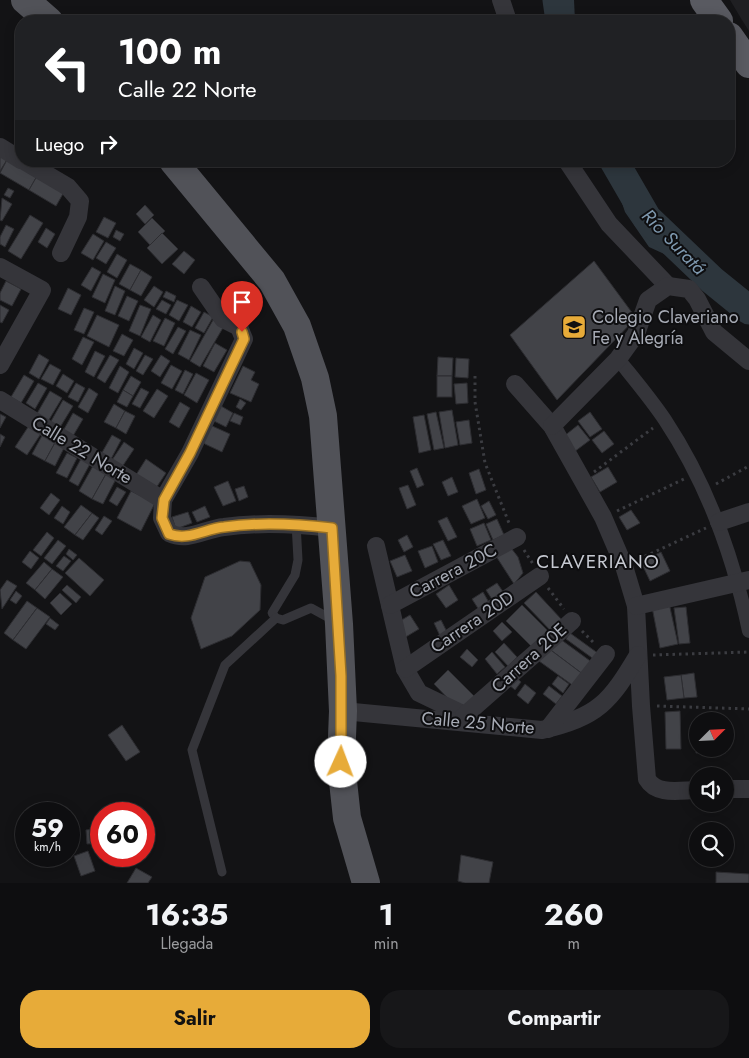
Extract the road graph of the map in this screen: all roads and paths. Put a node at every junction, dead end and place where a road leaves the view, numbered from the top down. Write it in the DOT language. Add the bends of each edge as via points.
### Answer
graph roads {
  1 [pos="25,0"];
  2 [pos="501,0"];
  3 [pos="704,0"];
  4 [pos="42,15"];
  5 [pos="506,15"];
  6 [pos="715,15"];
  7 [pos="735,44"];
  8 [pos="749,64"];
  9 [pos="0,147"];
  10 [pos="15,155"];
  11 [pos="35,167"];
  12 [pos="178,167"];
  13 [pos="571,167"];
  14 [pos="61,253"];
  15 [pos="0,267"];
  16 [pos="668,286"];
  17 [pos="201,287"];
  18 [pos="618,359"];
  19 [pos="749,361"];
  20 [pos="0,365"];
  21 [pos="515,384"];
  22 [pos="0,400"];
  23 [pos="665,419"];
  24 [pos="552,426"];
  25 [pos="749,466"];
  26 [pos="697,473"];
  27 [pos="583,479"];
  28 [pos="705,490"];
  29 [pos="164,500"];
  30 [pos="749,512"];
  31 [pos="603,517"];
  32 [pos="719,522"];
  33 [pos="296,523"];
  34 [pos="332,528"];
  35 [pos="517,536"];
  36 [pos="376,546"];
  37 [pos="624,566"];
  38 [pos="540,576"];
  39 [pos="744,582"];
  40 [pos="390,605"];
  41 [pos="636,606"];
  42 [pos="276,618"];
  43 [pos="572,620"];
  44 [pos="339,624"];
  45 [pos="749,631"];
  46 [pos="749,652"];
  47 [pos="606,654"];
  48 [pos="638,655"];
  49 [pos="405,669"];
  50 [pos="641,706"];
  51 [pos="749,709"];
  52 [pos="343,711"];
  53 [pos="464,716"];
  54 [pos="504,725"];
  55 [pos="548,728"];
  56 [pos="734,789"];
  57 [pos="749,789"];
  58 [pos="689,790"];
  59 [pos="222,872"];
  60 [pos="366,883"];
  1 -- 4 [label="main road"];
  2 -- 5 [label="street"];
  3 -- 6 [label="highway"];
  7 -- 8 [label="highway"];
  9 -- 10 [label="street"];
  11 -- 14 [label="street" via="68,187 80,201 78,217"];
  12 -- 34 [label="main road" via="272,281 297,326 315,378 323,416"];
  13 -- 16 [label="street" via="609,224"];
  15 -- 20 [label="street" via="42,290"];
  16 -- 18 [label="street" via="648,300 636,334"];
  16 -- 19 [label="street" via="689,289 714,332"];
  17 -- 29 [label="street" via="222,319 239,327 244,339"];
  18 -- 23 [label="street"];
  18 -- 24 [label="street"];
  21 -- 24 [label="street"];
  22 -- 29 [label="street, Calle 22 Norte"];
  23 -- 26 [label="street"];
  23 -- 27 [label="path"];
  24 -- 27 [label="street"];
  25 -- 28 [label="path"];
  26 -- 28 [label="street"];
  26 -- 31 [label="path"];
  27 -- 31 [label="street"];
  28 -- 32 [label="street"];
  29 -- 33 [label="street" via="162,518 169,534 180,538 224,527"];
  30 -- 32 [label="street"];
  31 -- 37 [label="street"];
  32 -- 37 [label="path"];
  32 -- 39 [label="street"];
  33 -- 34 [label="street"];
  33 -- 42 [label="lane" via="298,560 295,575 272,614"];
  34 -- 44 [label="main road"];
  35 -- 40 [label="street, Carrera 20C"];
  36 -- 40 [label="street"];
  37 -- 41 [label="street"];
  38 -- 49 [label="street, Carrera 20D"];
  39 -- 41 [label="street"];
  39 -- 45 [label="street"];
  40 -- 49 [label="street"];
  41 -- 48 [label="street"];
  42 -- 44 [label="lane" via="283,620 311,608"];
  42 -- 59 [label="lane" via="225,665 192,750"];
  43 -- 53 [label="street, Carrera 20E"];
  44 -- 52 [label="main road"];
  46 -- 48 [label="path"];
  47 -- 55 [label="street"];
  48 -- 50 [label="street"];
  48 -- 55 [label="street, Calle 25 Norte" via="607,702 566,724"];
  49 -- 53 [label="street" via="419,693"];
  50 -- 51 [label="path"];
  50 -- 58 [label="street" via="647,779 658,790"];
  52 -- 54 [label="street, Calle 25 Norte"];
  52 -- 60 [label="main road" via="341,762 347,818"];
  53 -- 54 [label="street"];
  54 -- 55 [label="street, Calle 25 Norte"];
  56 -- 57 [label="street"];
}
